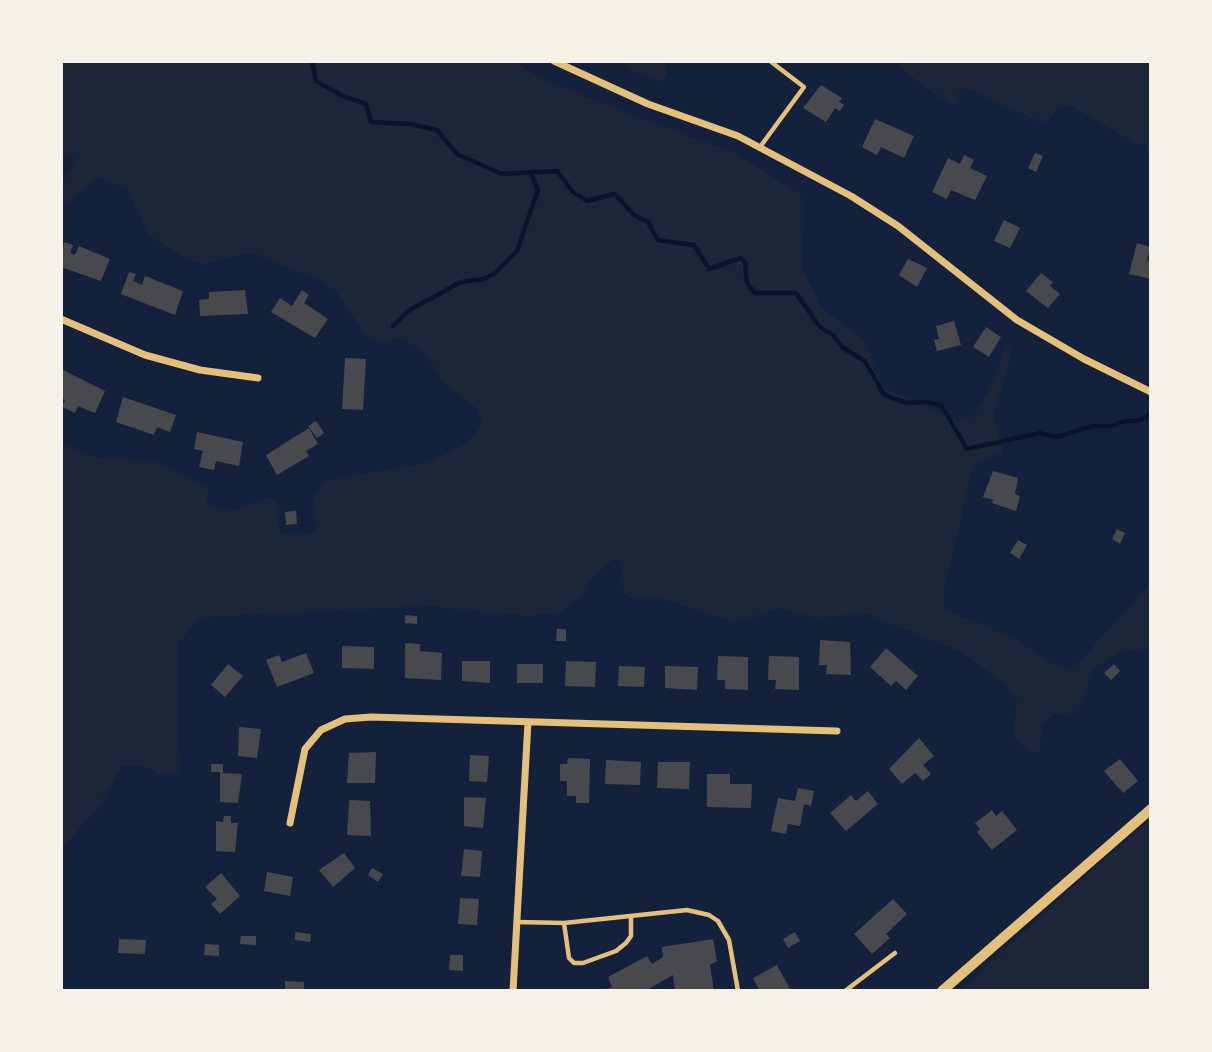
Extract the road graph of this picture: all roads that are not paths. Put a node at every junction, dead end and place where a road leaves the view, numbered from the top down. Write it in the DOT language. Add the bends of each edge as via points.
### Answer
graph roads {
  1 [pos="554,61"];
  2 [pos="770,61"];
  3 [pos="761,146"];
  4 [pos="61,319"];
  5 [pos="258,378"];
  6 [pos="1151,392"];
  7 [pos="528,722"];
  8 [pos="838,731"];
  9 [pos="1151,809"];
  10 [pos="290,822"];
  11 [pos="631,916"];
  12 [pos="517,922"];
  13 [pos="564,923"];
  14 [pos="895,953"];
  15 [pos="513,991"];
  16 [pos="738,991"];
  17 [pos="845,991"];
  18 [pos="942,991"];
  1 -- 3 [label="street" via="620,93"];
  2 -- 3 [label="lane" via="804,87"];
  3 -- 6 [label="street" via="887,219 1037,333"];
  4 -- 5 [label="street" via="145,355 200,370"];
  7 -- 8 [label="street"];
  7 -- 10 [label="street" via="371,717 331,724 305,748"];
  7 -- 12 [label="street"];
  9 -- 18 [label="street"];
  11 -- 13 [label="lane"];
  11 -- 13 [label="lane" via="631,936 626,943 583,963 569,958"];
  11 -- 16 [label="lane" via="687,910 718,921 729,940"];
  12 -- 13 [label="lane"];
  12 -- 15 [label="street"];
  14 -- 17 [label="lane"];
}
